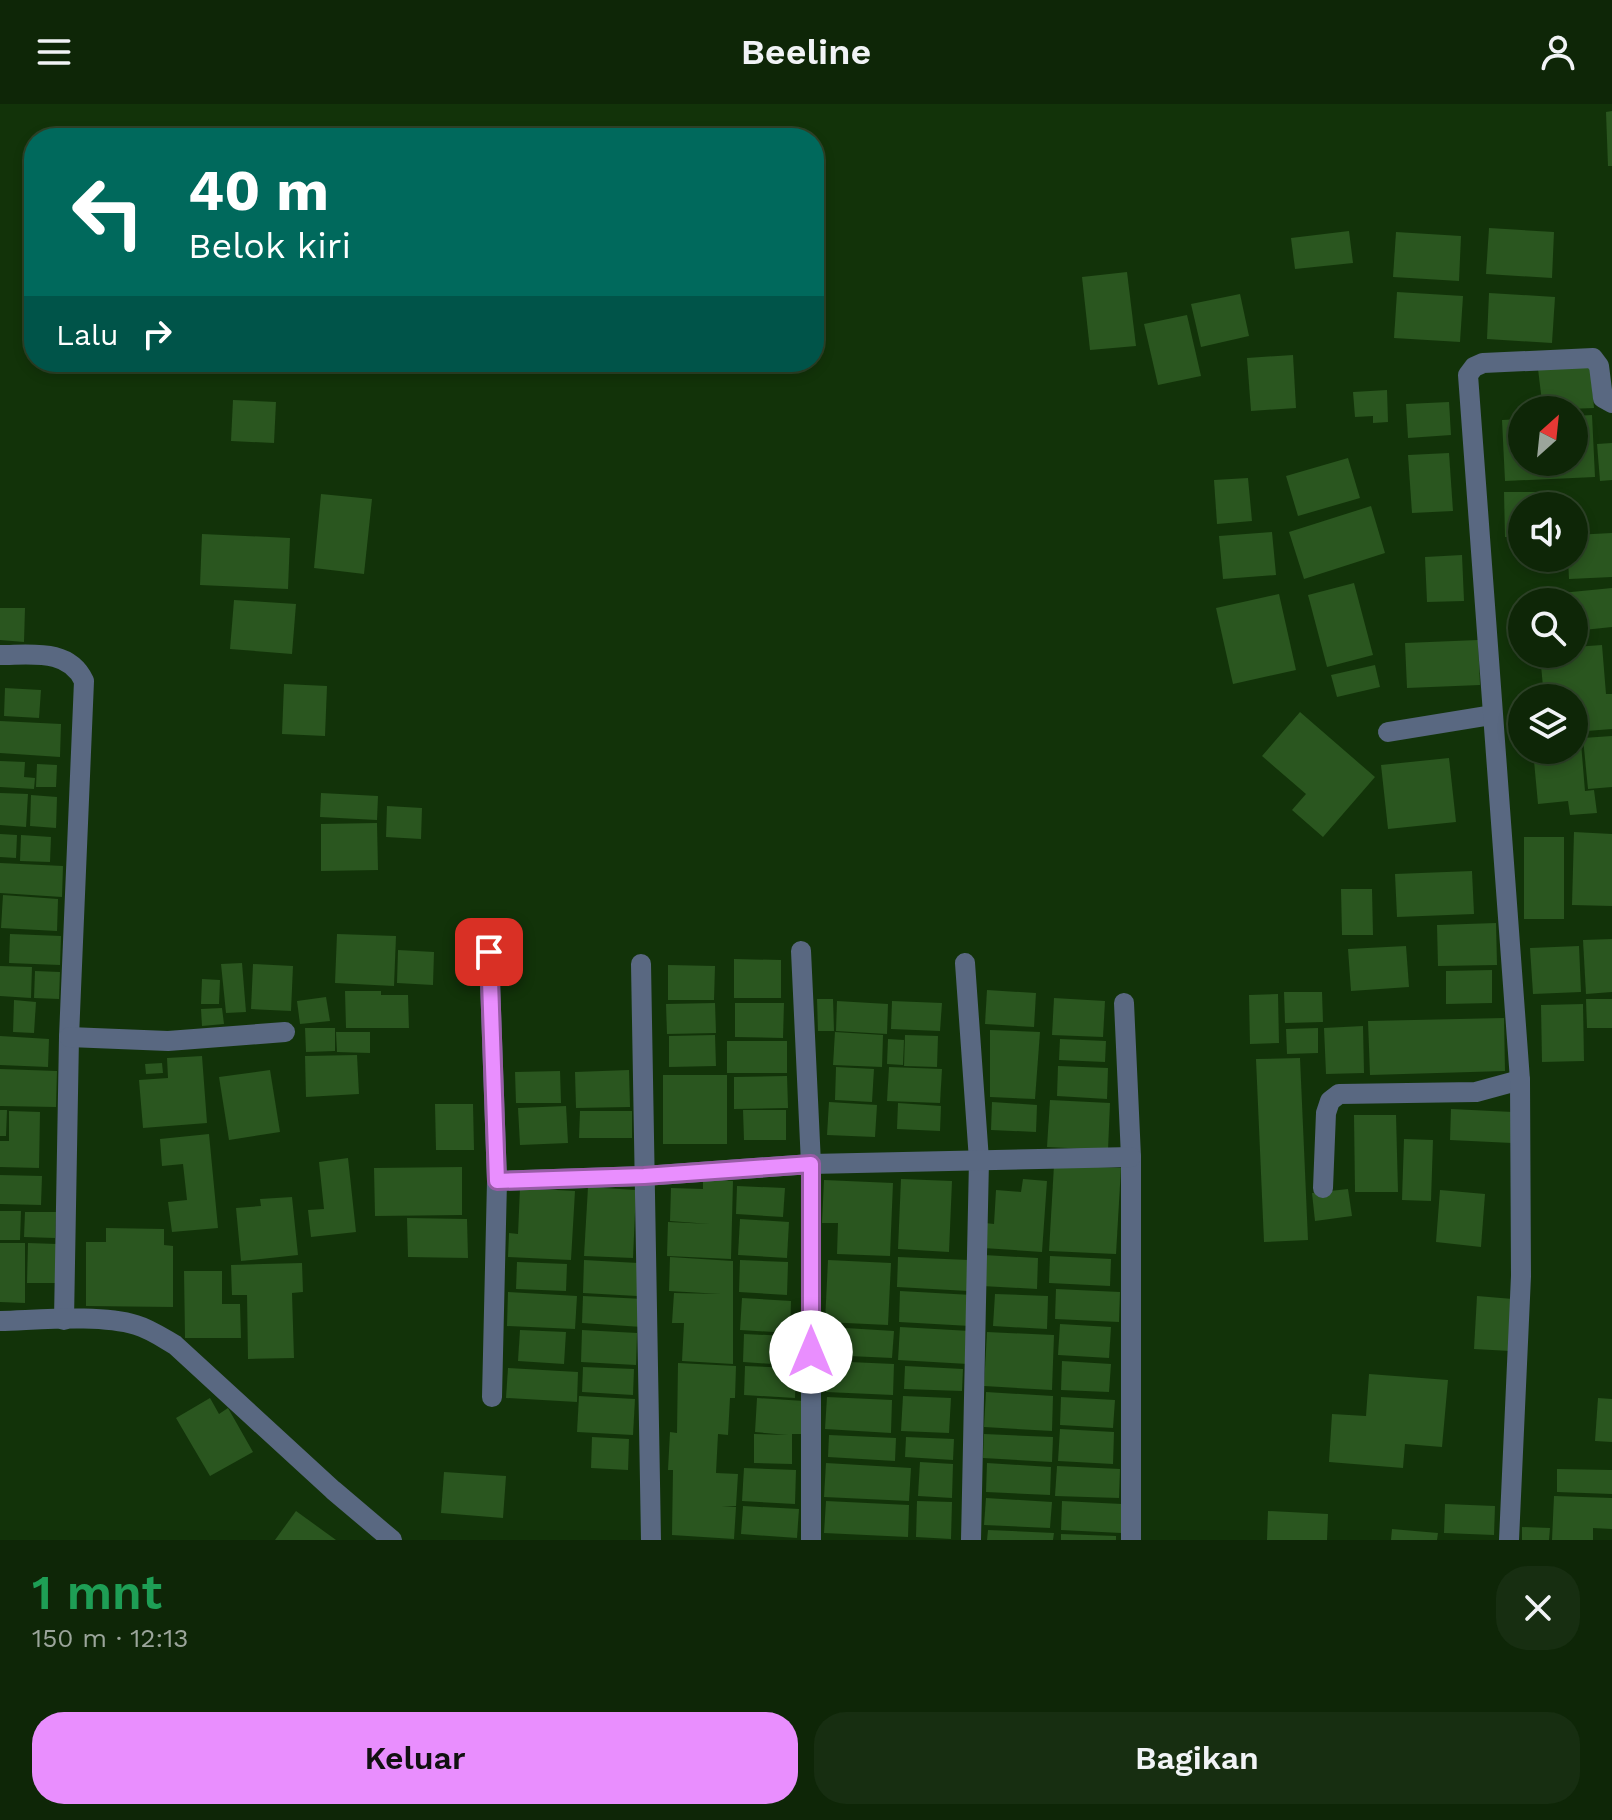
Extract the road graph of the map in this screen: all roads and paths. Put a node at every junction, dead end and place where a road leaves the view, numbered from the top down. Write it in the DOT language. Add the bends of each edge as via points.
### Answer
graph roads {
  1 [pos="1612,403"];
  2 [pos="0,655"];
  3 [pos="1492,715"];
  4 [pos="1388,732"];
  5 [pos="801,951"];
  6 [pos="489,952"];
  7 [pos="965,963"];
  8 [pos="641,964"];
  9 [pos="1124,1003"];
  10 [pos="285,1032"];
  11 [pos="69,1037"];
  12 [pos="1520,1080"];
  13 [pos="1131,1157"];
  14 [pos="979,1160"];
  15 [pos="811,1164"];
  16 [pos="644,1176"];
  17 [pos="497,1181"];
  18 [pos="1323,1188"];
  19 [pos="64,1320"];
  20 [pos="0,1321"];
  21 [pos="492,1397"];
  22 [pos="392,1540"];
  23 [pos="651,1540"];
  24 [pos="811,1540"];
  25 [pos="971,1540"];
  26 [pos="1131,1540"];
  27 [pos="1509,1540"];
  1 -- 3 [label="street" via="1603,398 1593,358 1483,363 1468,375"];
  2 -- 11 [label="street" via="63,659 77,666 84,681"];
  3 -- 4 [label="street"];
  3 -- 12 [label="street"];
  5 -- 15 [label="street"];
  6 -- 17 [label="street"];
  7 -- 14 [label="street"];
  8 -- 16 [label="street"];
  9 -- 13 [label="street"];
  10 -- 11 [label="street" via="168,1041"];
  11 -- 19 [label="street"];
  12 -- 18 [label="street" via="1476,1092 1339,1094 1326,1113"];
  12 -- 27 [label="street" via="1521,1276"];
  13 -- 14 [label="street"];
  13 -- 26 [label="street"];
  14 -- 15 [label="street"];
  14 -- 25 [label="street"];
  15 -- 16 [label="street"];
  15 -- 24 [label="street"];
  16 -- 17 [label="street"];
  16 -- 23 [label="street"];
  17 -- 21 [label="street"];
  19 -- 20 [label="street"];
  19 -- 22 [label="street" via="136,1325 175,1345"];
}
